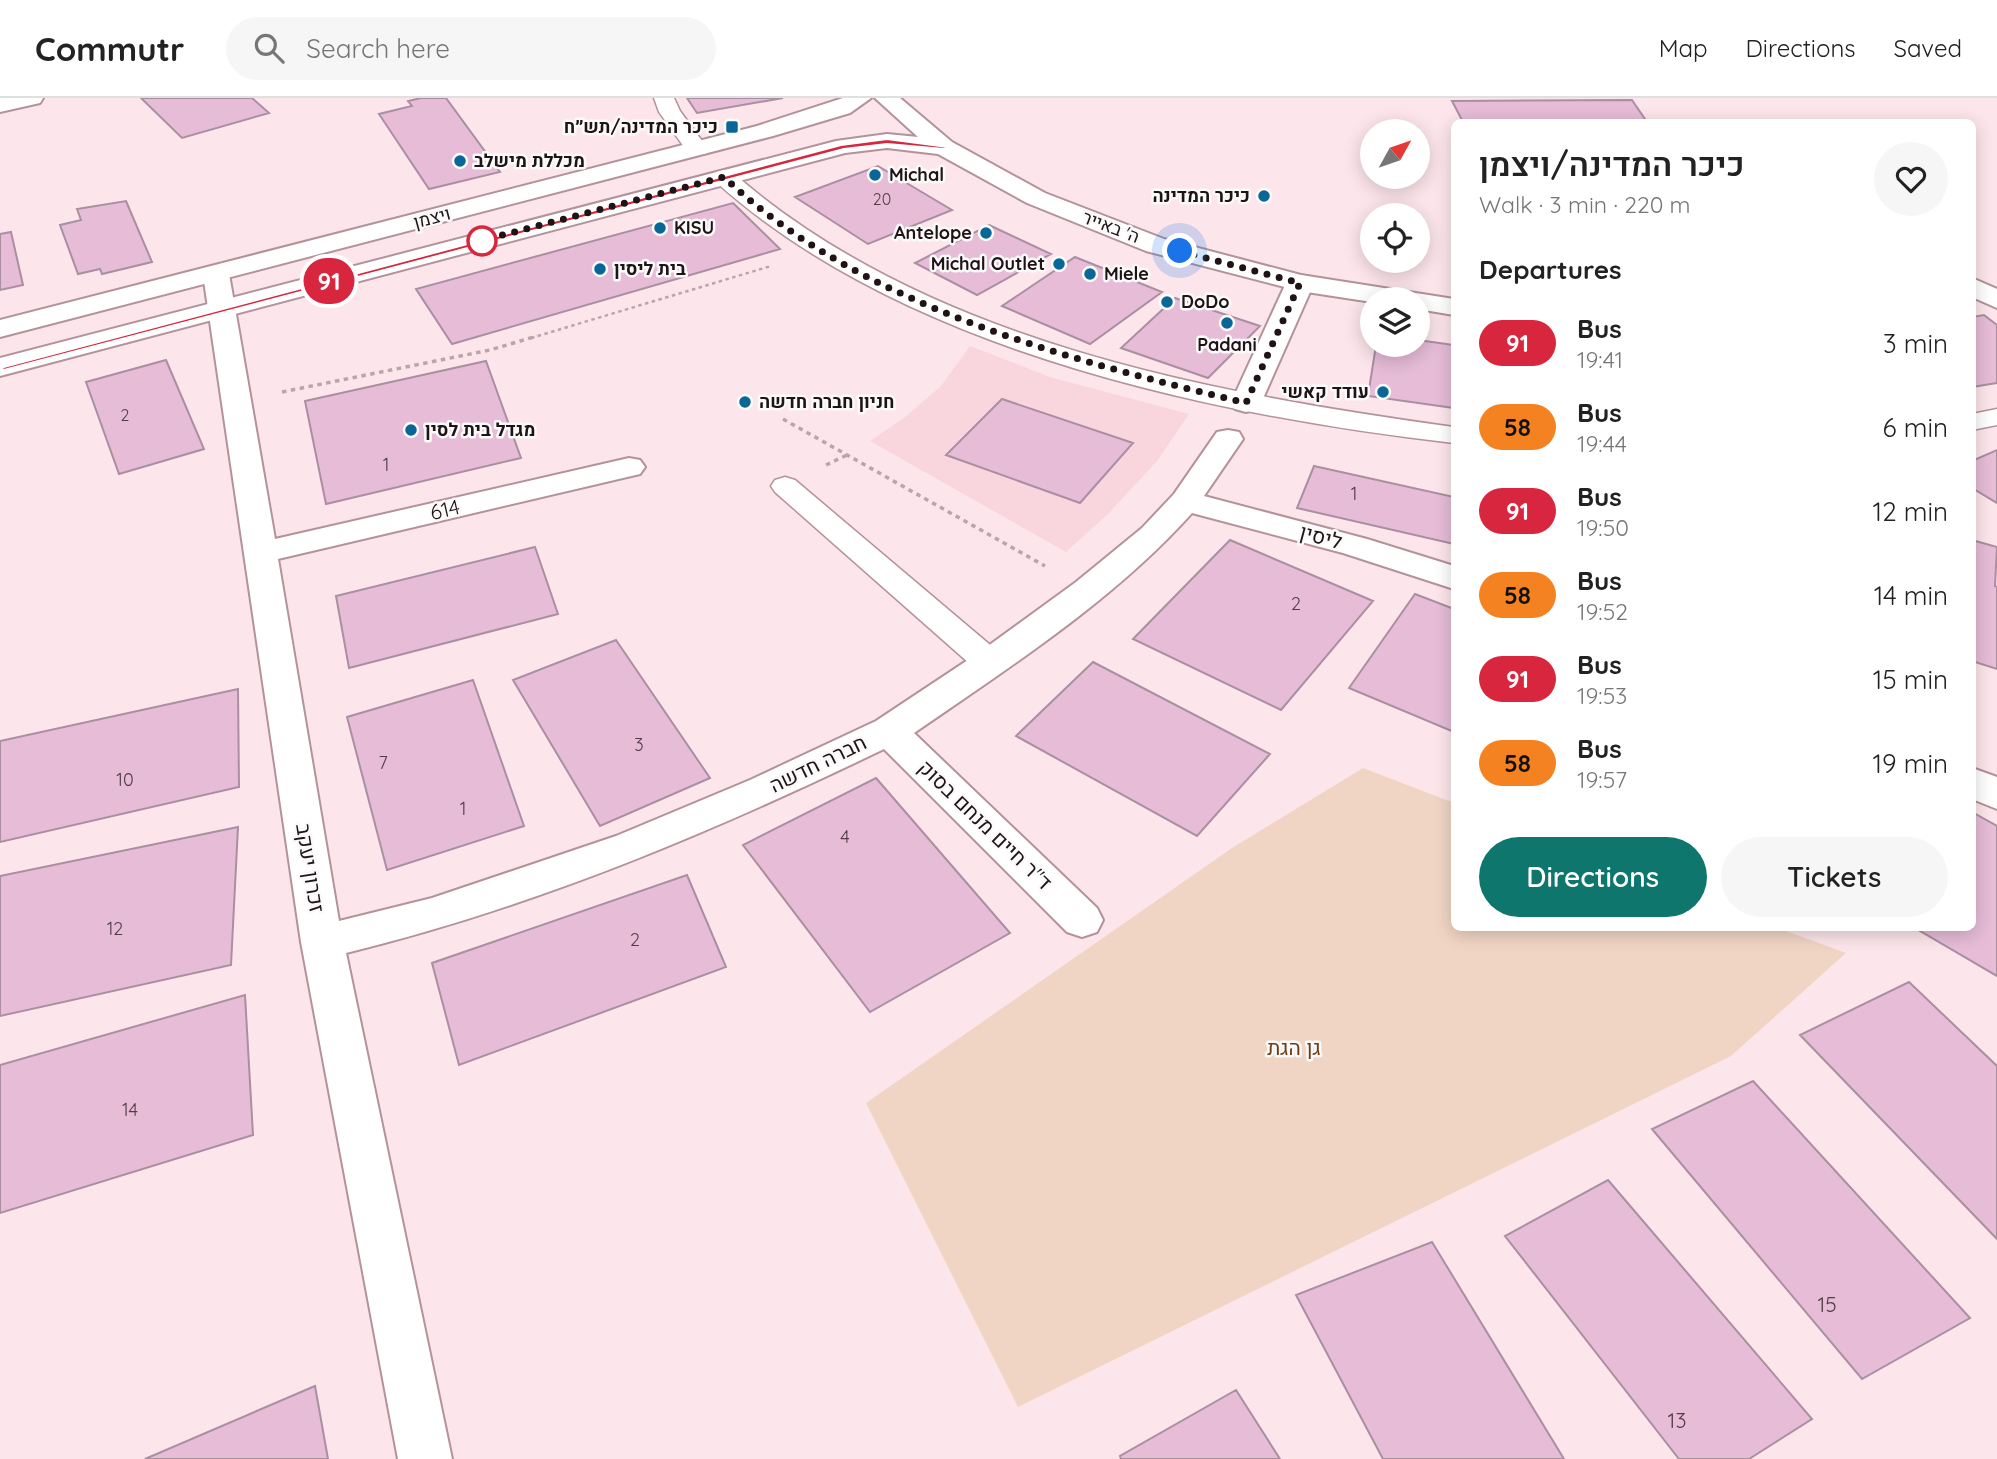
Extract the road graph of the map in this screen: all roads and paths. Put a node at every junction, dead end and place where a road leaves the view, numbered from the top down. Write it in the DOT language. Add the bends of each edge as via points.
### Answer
graph roads {
  1 [pos="32,98"];
  2 [pos="664,98"];
  3 [pos="860,98"];
  4 [pos="886,98"];
  5 [pos="0,105"];
  6 [pos="944,147"];
  7 [pos="697,149"];
  8 [pos="724,177"];
  9 [pos="775,265"];
  10 [pos="1997,273"];
  11 [pos="216,274"];
  12 [pos="1976,279"];
  13 [pos="1300,283"];
  14 [pos="1976,288"];
  15 [pos="1360,292"];
  16 [pos="1997,300"];
  17 [pos="1430,303"];
  18 [pos="1451,306"];
  19 [pos="222,309"];
  20 [pos="0,329"];
  21 [pos="0,368"];
  22 [pos="236,401"];
  23 [pos="1246,403"];
  24 [pos="1997,417"];
  25 [pos="783,419"];
  26 [pos="1976,421"];
  27 [pos="1451,435"];
  28 [pos="1228,439"];
  29 [pos="629,467"];
  30 [pos="785,486"];
  31 [pos="1185,501"];
  32 [pos="260,553"];
  33 [pos="1451,577"];
  34 [pos="1088,590"];
  35 [pos="990,663"];
  36 [pos="889,731"];
  37 [pos="1976,784"];
  38 [pos="1997,794"];
  39 [pos="1082,920"];
  40 [pos="322,942"];
  41 [pos="425,1459"];
  1 -- 5 [label="street"];
  2 -- 7 [label="lane"];
  3 -- 7 [label="street, ויצמן" via="842,108"];
  4 -- 6 [label="street, ה' באייר"];
  6 -- 8 [label="street, ויצמן" via="887,141 844,146"];
  6 -- 13 [label="street, ה' באייר" via="1036,198 1156,245"];
  7 -- 11 [label="street, ויצמן"];
  8 -- 19 [label="street, ויצמן"];
  8 -- 23 [label="lane" via="792,231 858,271 938,309 1029,344 1133,376"];
  9 -- 22 [label="path" via="490,350"];
  10 -- 12 [label="street"];
  11 -- 19 [label="street, זכרון יעקב"];
  11 -- 20 [label="street, ויצמן"];
  13 -- 15 [label="street, ה' באייר"];
  13 -- 23 [label="street"];
  14 -- 16 [label="street"];
  17 -- 18 [label="street"];
  19 -- 21 [label="street, ויצמן"];
  19 -- 22 [label="street, זכרון יעקב"];
  22 -- 32 [label="street, זכרון יעקב"];
  23 -- 27 [label="lane"];
  24 -- 26 [label="lane"];
  25 -- 34 [label="path"];
  28 -- 31 [label="street, חברה חדשה"];
  29 -- 32 [label="street, 614"];
  30 -- 35 [label="lane"];
  31 -- 33 [label="street, ליסין"];
  31 -- 34 [label="street, חברה חדשה" via="1154,535"];
  32 -- 40 [label="street, זכרון יעקב"];
  34 -- 35 [label="street, חברה חדשה"];
  35 -- 36 [label="street, חברה חדשה"];
  36 -- 39 [label="street, ד\"ר חיים מנחם בסוק"];
  36 -- 40 [label="street, חברה חדשה" via="630,847 433,915"];
  37 -- 38 [label="street"];
  40 -- 41 [label="street, זכרון יעקב"];
}
